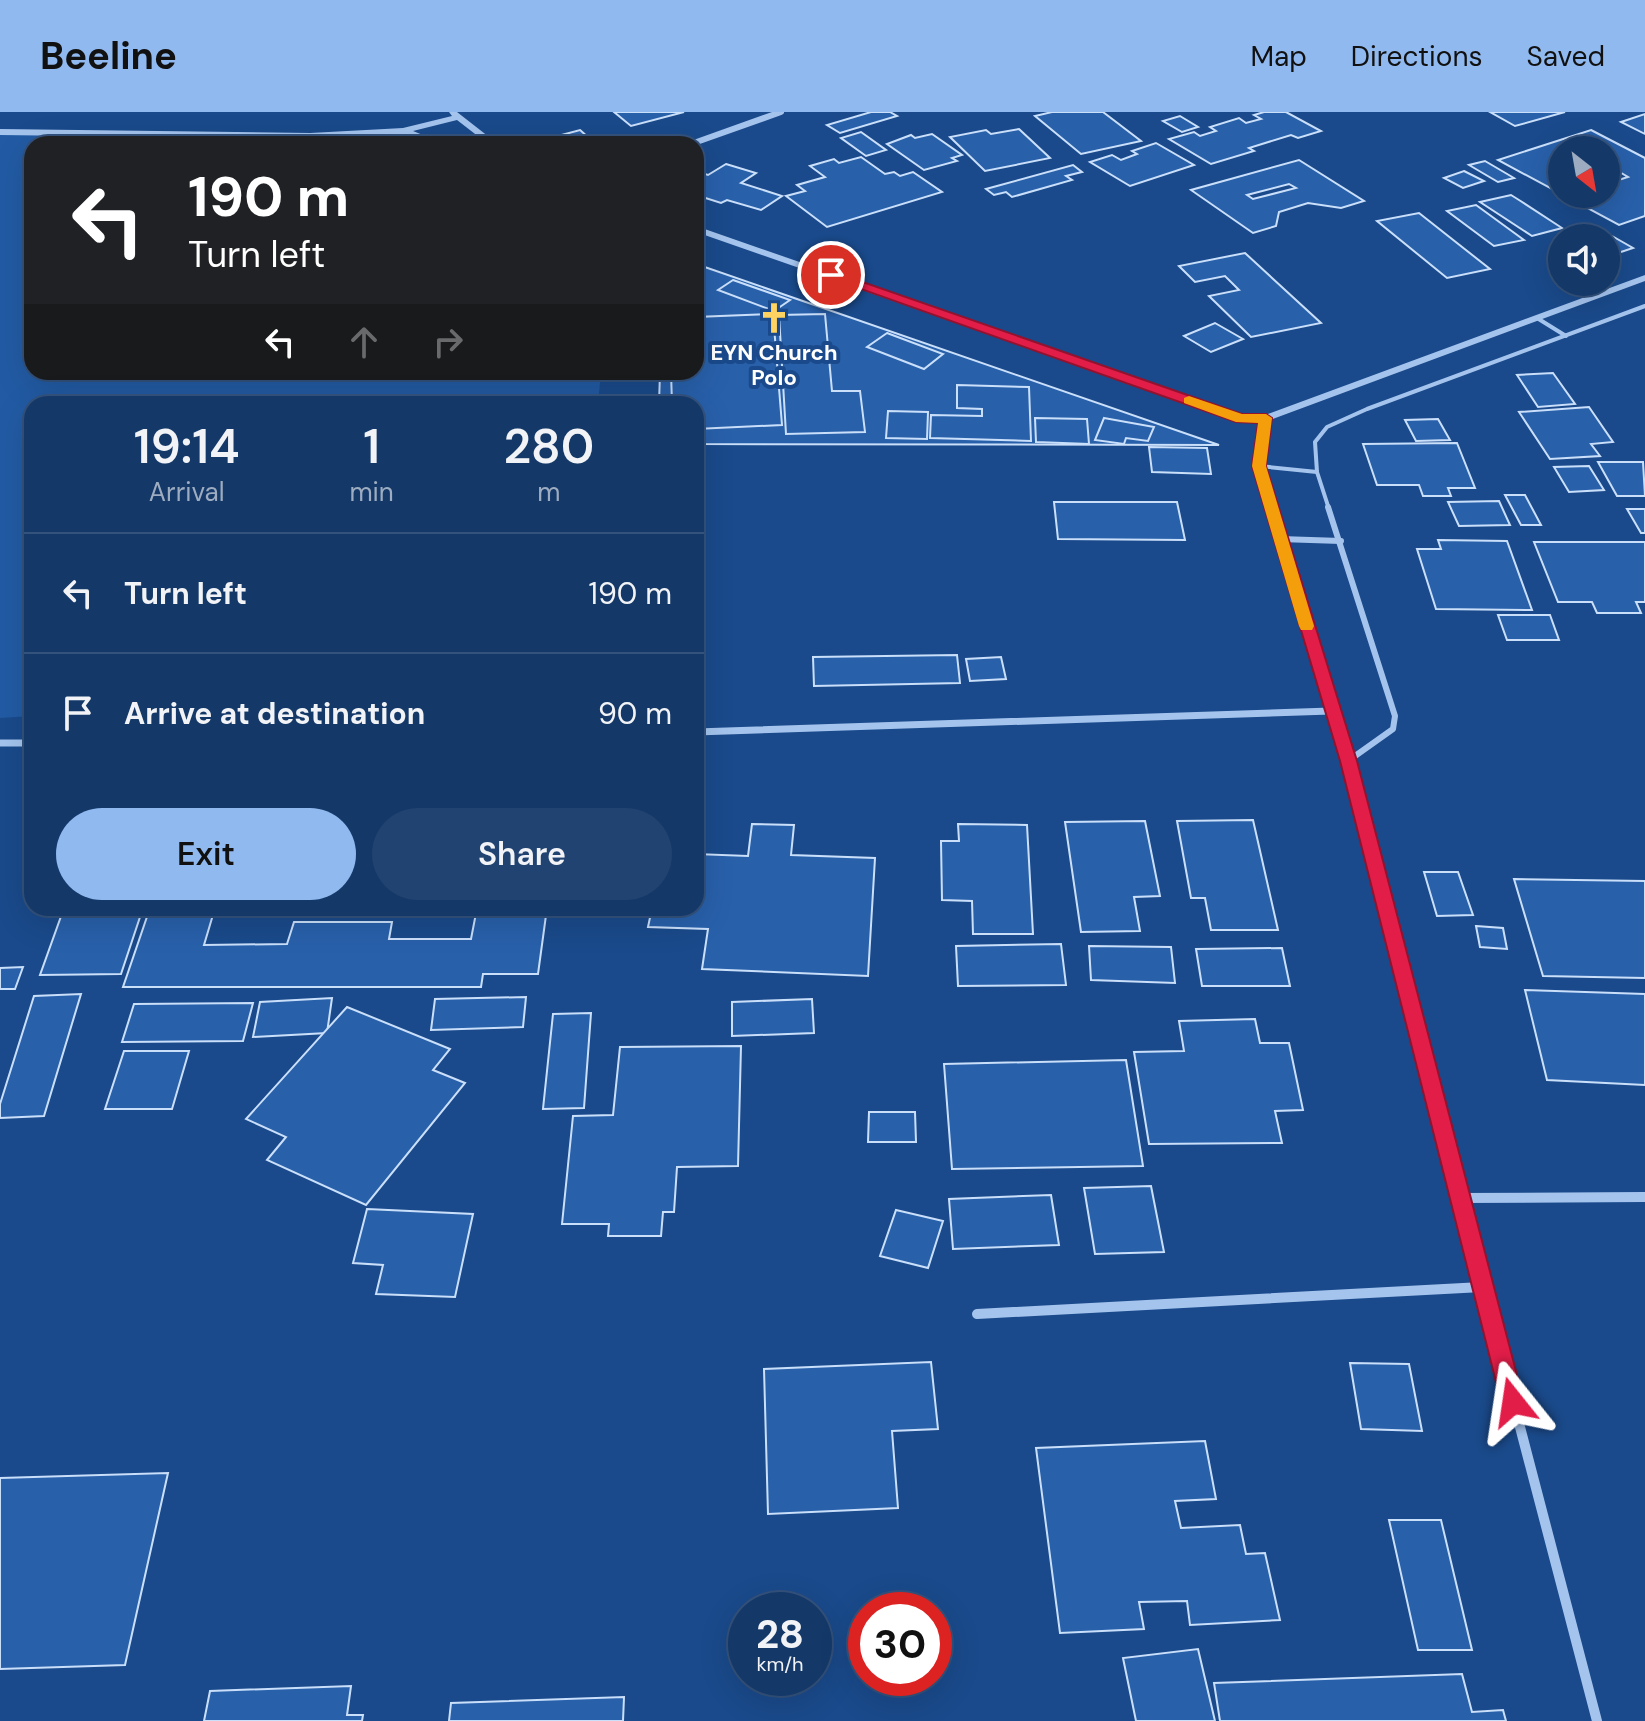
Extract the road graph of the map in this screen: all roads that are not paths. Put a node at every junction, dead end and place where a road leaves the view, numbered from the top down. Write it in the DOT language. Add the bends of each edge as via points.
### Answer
graph roads {
  1 [pos="781,112"];
  2 [pos="455,115"];
  3 [pos="403,131"];
  4 [pos="0,132"];
  5 [pos="418,136"];
  6 [pos="483,136"];
  7 [pos="704,139"];
  8 [pos="704,232"];
  9 [pos="1645,278"];
  10 [pos="1645,306"];
  11 [pos="1537,318"];
  12 [pos="1566,336"];
  13 [pos="1266,418"];
  14 [pos="1259,466"];
  15 [pos="1317,472"];
  16 [pos="1280,539"];
  17 [pos="1341,541"];
  18 [pos="1331,711"];
  19 [pos="704,732"];
  20 [pos="0,743"];
  21 [pos="24,743"];
  22 [pos="1348,761"];
  23 [pos="1645,1197"];
  24 [pos="1459,1198"];
  25 [pos="1482,1287"];
  26 [pos="977,1314"];
  27 [pos="1597,1721"];
  1 -- 7 [label="street"];
  2 -- 3 [label="street"];
  2 -- 6 [label="street"];
  3 -- 4 [label="street" via="310,136"];
  3 -- 5 [label="street"];
  8 -- 13 [label="street" via="1241,419"];
  9 -- 11 [label="street"];
  10 -- 12 [label="lane"];
  11 -- 12 [label="lane"];
  11 -- 13 [label="street"];
  12 -- 15 [label="lane" via="1327,427 1315,442"];
  13 -- 14 [label="street"];
  14 -- 15 [label="lane"];
  14 -- 16 [label="street"];
  15 -- 17 [label="lane"];
  16 -- 17 [label="lane"];
  16 -- 18 [label="street"];
  17 -- 22 [label="lane" via="1395,716 1393,729"];
  18 -- 19 [label="street"];
  18 -- 22 [label="street"];
  20 -- 21 [label="street"];
  22 -- 24 [label="street"];
  23 -- 24 [label="street"];
  24 -- 25 [label="street"];
  25 -- 26 [label="street"];
  25 -- 27 [label="street"];
}
